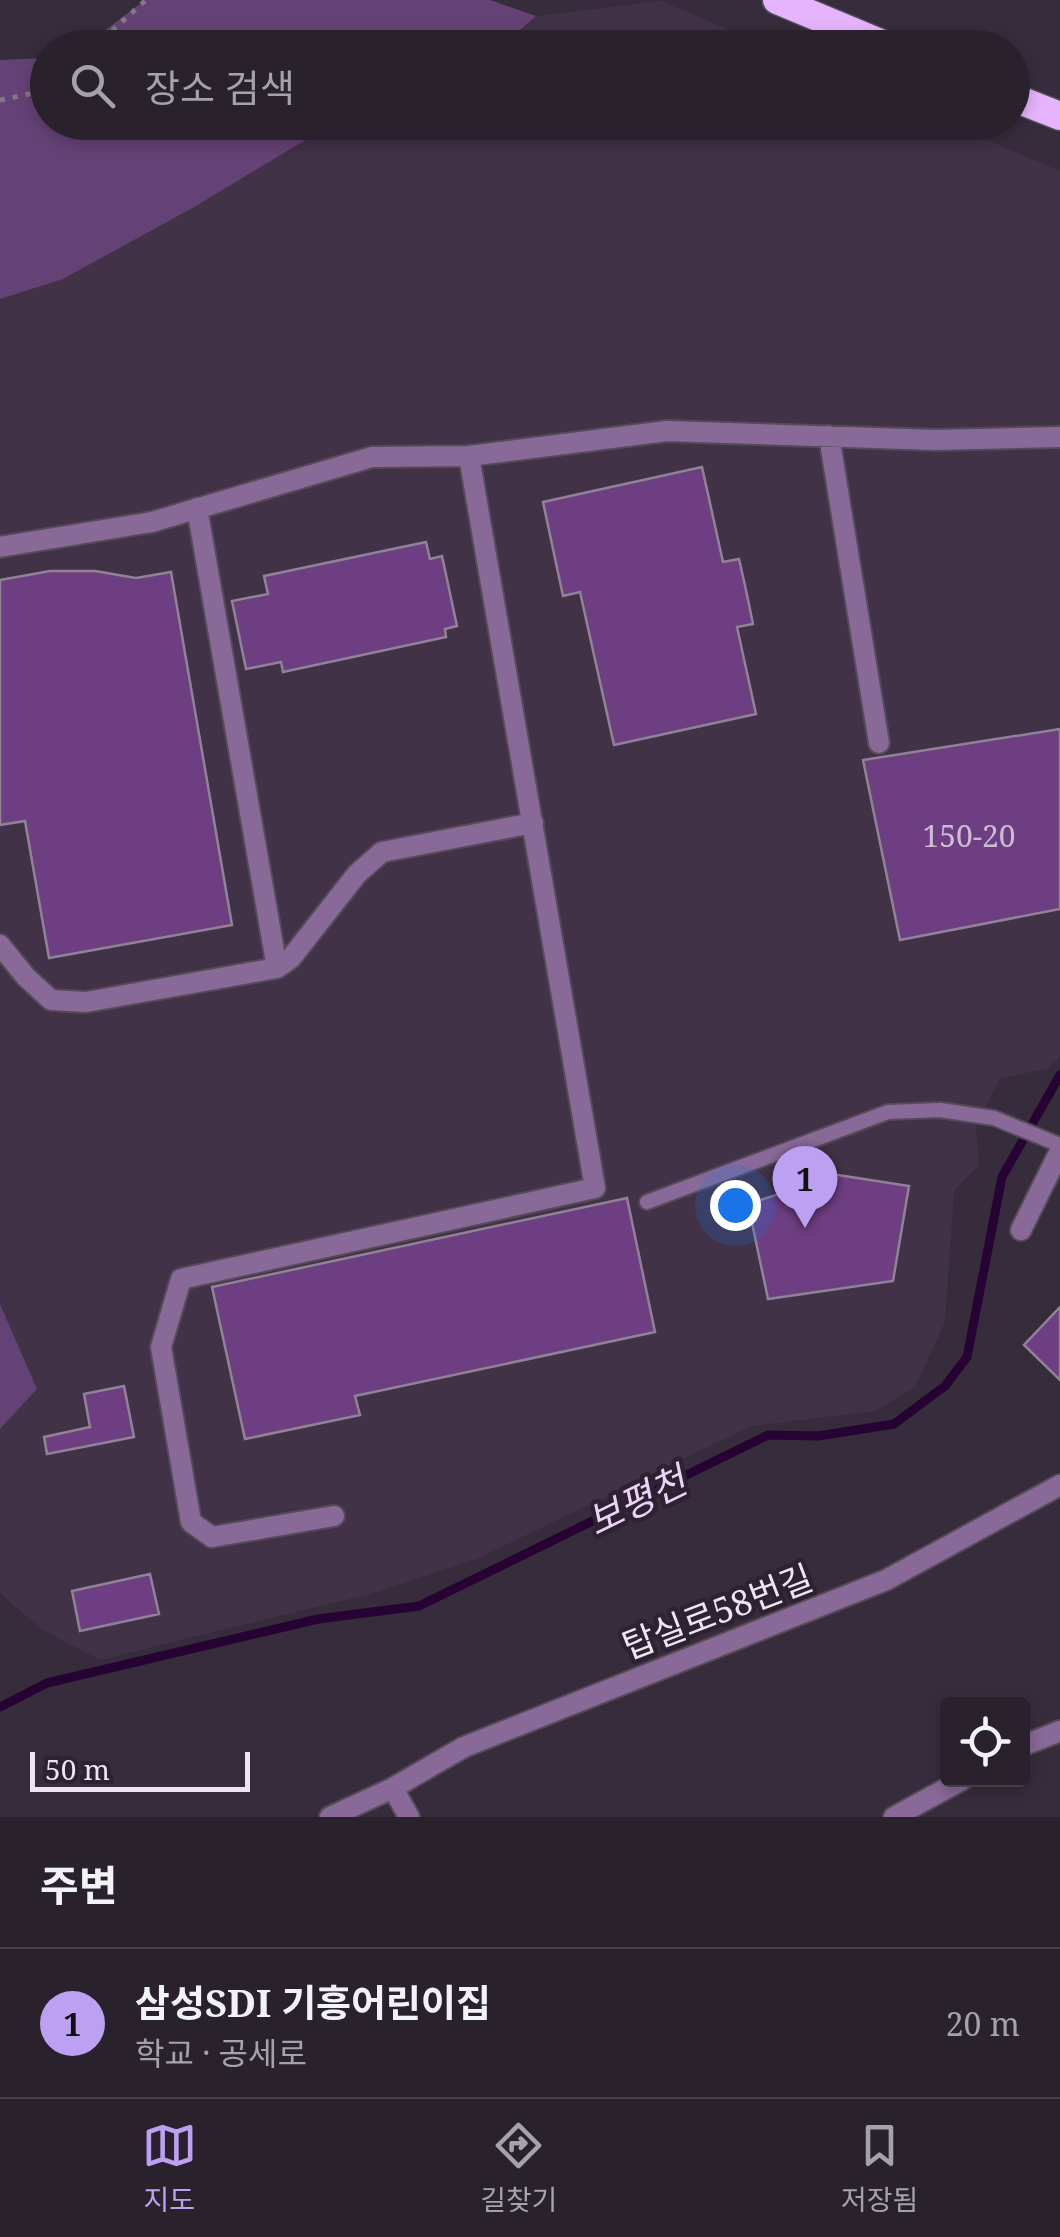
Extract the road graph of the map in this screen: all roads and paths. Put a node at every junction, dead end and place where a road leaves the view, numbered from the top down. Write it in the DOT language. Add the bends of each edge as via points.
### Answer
graph roads {
  1 [pos="146,0"];
  2 [pos="777,0"];
  3 [pos="110,30"];
  4 [pos="849,30"];
  5 [pos="30,94"];
  6 [pos="0,100"];
  7 [pos="1030,104"];
  8 [pos="1060,116"];
  9 [pos="829,436"];
  10 [pos="1060,437"];
  11 [pos="469,456"];
  12 [pos="197,508"];
  13 [pos="0,548"];
  14 [pos="879,743"];
  15 [pos="533,823"];
  16 [pos="0,945"];
  17 [pos="277,968"];
  18 [pos="1060,1148"];
  19 [pos="647,1202"];
  20 [pos="1021,1230"];
  21 [pos="1060,1486"];
  22 [pos="334,1516"];
  23 [pos="1060,1731"];
  24 [pos="1030,1743"];
  25 [pos="949,1787"];
  26 [pos="393,1788"];
  27 [pos="330,1817"];
  28 [pos="409,1817"];
  29 [pos="894,1817"];
  1 -- 3 [label="path"];
  2 -- 4 [label="highway"];
  5 -- 6 [label="path"];
  7 -- 8 [label="highway"];
  9 -- 10 [label="street"];
  9 -- 11 [label="street" via="666,431"];
  9 -- 14 [label="street"];
  11 -- 12 [label="street" via="372,458"];
  11 -- 15 [label="street"];
  12 -- 13 [label="street"];
  12 -- 17 [label="street"];
  15 -- 17 [label="street" via="382,852"];
  15 -- 22 [label="street" via="595,1188 181,1279 161,1347 191,1522 212,1537"];
  16 -- 17 [label="street" via="51,1000 86,1002"];
  18 -- 19 [label="lane" via="994,1118 888,1112"];
  18 -- 20 [label="street"];
  21 -- 26 [label="street, 탑실로58번길" via="886,1580 464,1748"];
  23 -- 24 [label="street"];
  25 -- 29 [label="street"];
  26 -- 27 [label="street, 탑실로58번길"];
  26 -- 28 [label="street"];
}
